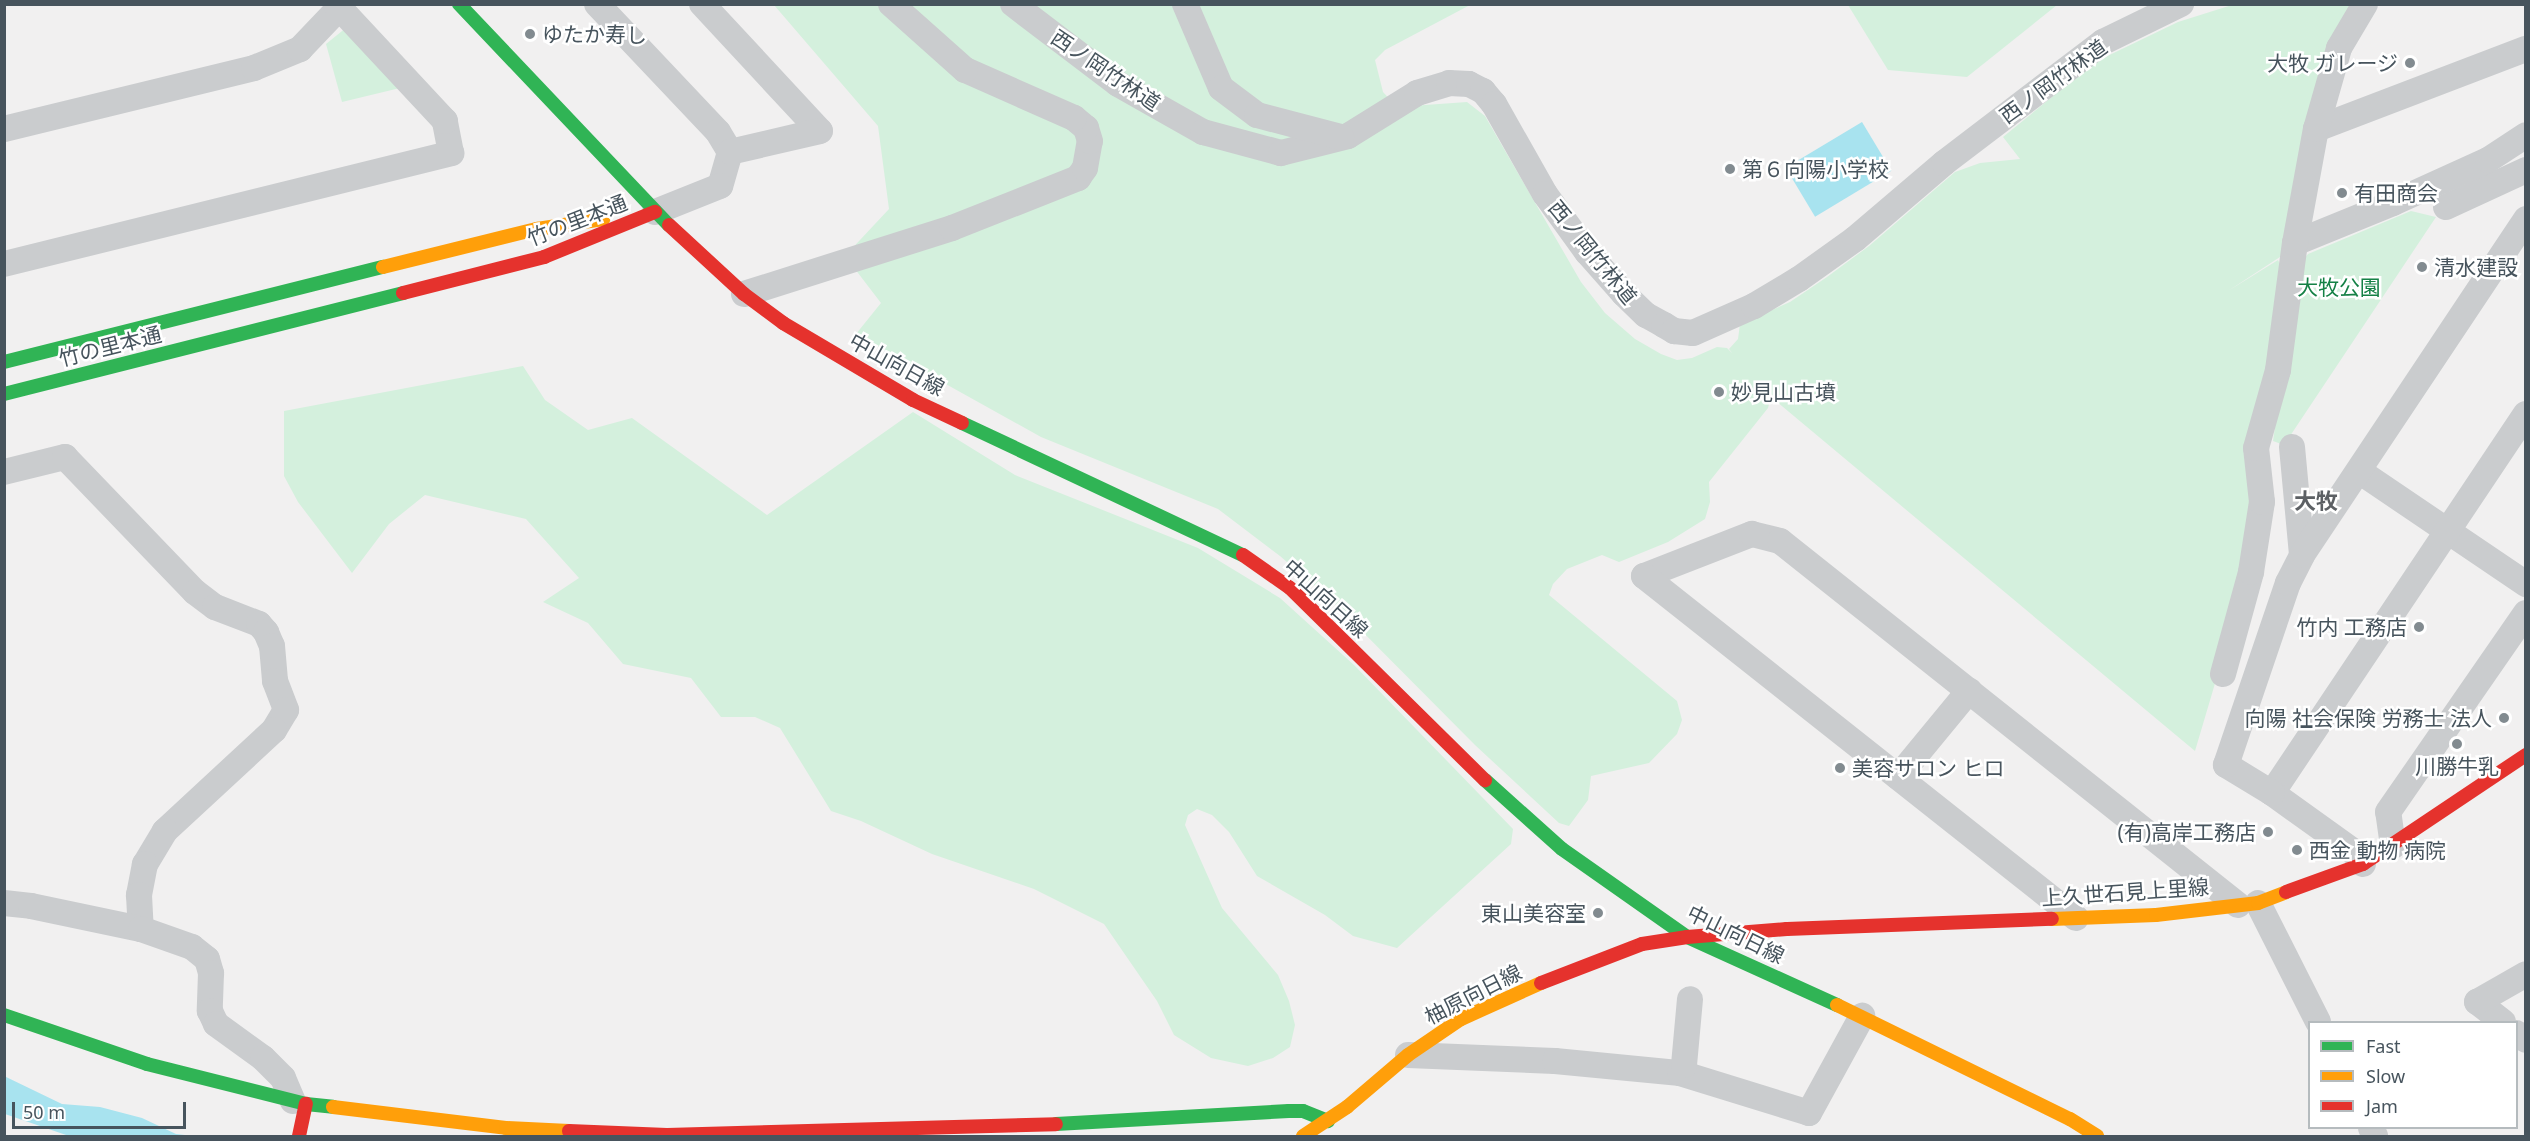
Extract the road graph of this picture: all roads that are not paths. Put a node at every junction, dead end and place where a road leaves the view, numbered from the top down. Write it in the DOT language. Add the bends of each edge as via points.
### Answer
graph roads {
  1 [pos="459,4"];
  2 [pos="597,4"];
  3 [pos="702,4"];
  4 [pos="891,4"];
  5 [pos="1013,4"];
  6 [pos="1185,4"];
  7 [pos="2181,4"];
  8 [pos="2365,4"];
  9 [pos="338,6"];
  10 [pos="2526,49"];
  11 [pos="4,129"];
  12 [pos="2316,129"];
  13 [pos="2526,135"];
  14 [pos="1341,137"];
  15 [pos="730,152"];
  16 [pos="2526,170"];
  17 [pos="2446,207"];
  18 [pos="655,212"];
  19 [pos="2526,219"];
  20 [pos="2295,243"];
  21 [pos="4,264"];
  22 [pos="744,294"];
  23 [pos="4,362"];
  24 [pos="4,394"];
  25 [pos="2526,414"];
  26 [pos="2292,447"];
  27 [pos="2359,471"];
  28 [pos="4,472"];
  29 [pos="2447,532"];
  30 [pos="2302,555"];
  31 [pos="2526,584"];
  32 [pos="2526,613"];
  33 [pos="2223,674"];
  34 [pos="1969,691"];
  35 [pos="2522,764"];
  36 [pos="1898,777"];
  37 [pos="2272,793"];
  38 [pos="2393,846"];
  39 [pos="2363,864"];
  40 [pos="4,903"];
  41 [pos="2248,904"];
  42 [pos="2076,918"];
  43 [pos="141,929"];
  44 [pos="1687,937"];
  45 [pos="2526,974"];
  46 [pos="1690,999"];
  47 [pos="4,1015"];
  48 [pos="1862,1016"];
  49 [pos="2317,1021"];
  50 [pos="2501,1021"];
  51 [pos="1408,1055"];
  52 [pos="1680,1073"];
  53 [pos="300,1102"];
  54 [pos="1328,1120"];
  55 [pos="299,1137"];
  56 [pos="1303,1137"];
  57 [pos="2097,1137"];
  1 -- 18 [label="main road, 中山向日線"];
  2 -- 15 [label="street" via="718,132"];
  3 -- 15 [label="street" via="820,131"];
  4 -- 22 [label="street" via="965,70 1074,118 1086,128 1090,141 1085,168 1078,178 952,228"];
  5 -- 14 [label="street, 西ノ岡竹林道" via="1118,84 1203,132 1281,153"];
  6 -- 14 [label="street" via="1221,87 1257,115"];
  7 -- 14 [label="street, 西ノ岡竹林道" via="2103,42 1799,279 1754,306 1693,333 1664,326 1624,294 1545,194 1494,104 1469,84 1449,83 1417,93"];
  8 -- 12 [label="street" via="2339,48"];
  9 -- 11 [label="street" via="300,49 254,68"];
  9 -- 21 [label="street" via="445,121 451,153"];
  10 -- 12 [label="street"];
  12 -- 20 [label="street"];
  13 -- 20 [label="street" via="2488,160"];
  15 -- 18 [label="street" via="720,186"];
  16 -- 17 [label="street"];
  18 -- 22 [label="main road, 中山向日線"];
  18 -- 23 [label="main road, 竹の里本通" via="537,229"];
  18 -- 24 [label="main road, 竹の里本通" via="544,257"];
  19 -- 27 [label="street"];
  20 -- 33 [label="street" via="2278,370 2256,448 2262,502 2251,572"];
  22 -- 44 [label="main road, 中山向日線" via="783,323 913,400 1239,552 1290,588 1517,811 1562,849"];
  25 -- 29 [label="street"];
  26 -- 30 [label="street"];
  27 -- 29 [label="street"];
  27 -- 30 [label="street"];
  28 -- 43 [label="street" via="65,456 195,592 215,608 259,624 272,646 275,681 285,710 274,730 165,831 145,864 139,895"];
  29 -- 31 [label="street"];
  29 -- 37 [label="street"];
  30 -- 37 [label="street" via="2288,583 2226,765"];
  32 -- 38 [label="street" via="2388,812"];
  34 -- 36 [label="street"];
  34 -- 36 [label="street" via="1780,541 1752,534 1644,576"];
  34 -- 41 [label="street"];
  35 -- 38 [label="main road, 上久世石見上里線"];
  36 -- 42 [label="street"];
  37 -- 39 [label="street" via="2353,851"];
  38 -- 39 [label="main road, 上久世石見上里線"];
  39 -- 41 [label="main road, 上久世石見上里線"];
  40 -- 43 [label="street"];
  41 -- 42 [label="main road, 上久世石見上里線" via="2156,915"];
  41 -- 49 [label="street"];
  42 -- 44 [label="main road, 上久世石見上里線" via="1787,928"];
  43 -- 53 [label="street" via="192,947 207,959 211,973 210,1011 216,1024 263,1058"];
  44 -- 48 [label="main road, 中山向日線"];
  44 -- 51 [label="main road, 柚原向日線" via="1642,945 1540,983 1461,1019"];
  45 -- 50 [label="street" via="2477,1002"];
  46 -- 52 [label="street"];
  47 -- 53 [label="main road" via="147,1064"];
  48 -- 52 [label="street" via="1809,1113"];
  48 -- 57 [label="main road, 中山向日線" via="2070,1119"];
  51 -- 52 [label="street" via="1555,1061"];
  51 -- 54 [label="main road, 柚原向日線" via="1365,1094"];
  53 -- 54 [label="main road" via="506,1128 667,1134 1030,1126 1289,1111 1303,1111"];
  53 -- 55 [label="main road"];
  54 -- 56 [label="main road, 柚原向日線"];
}
